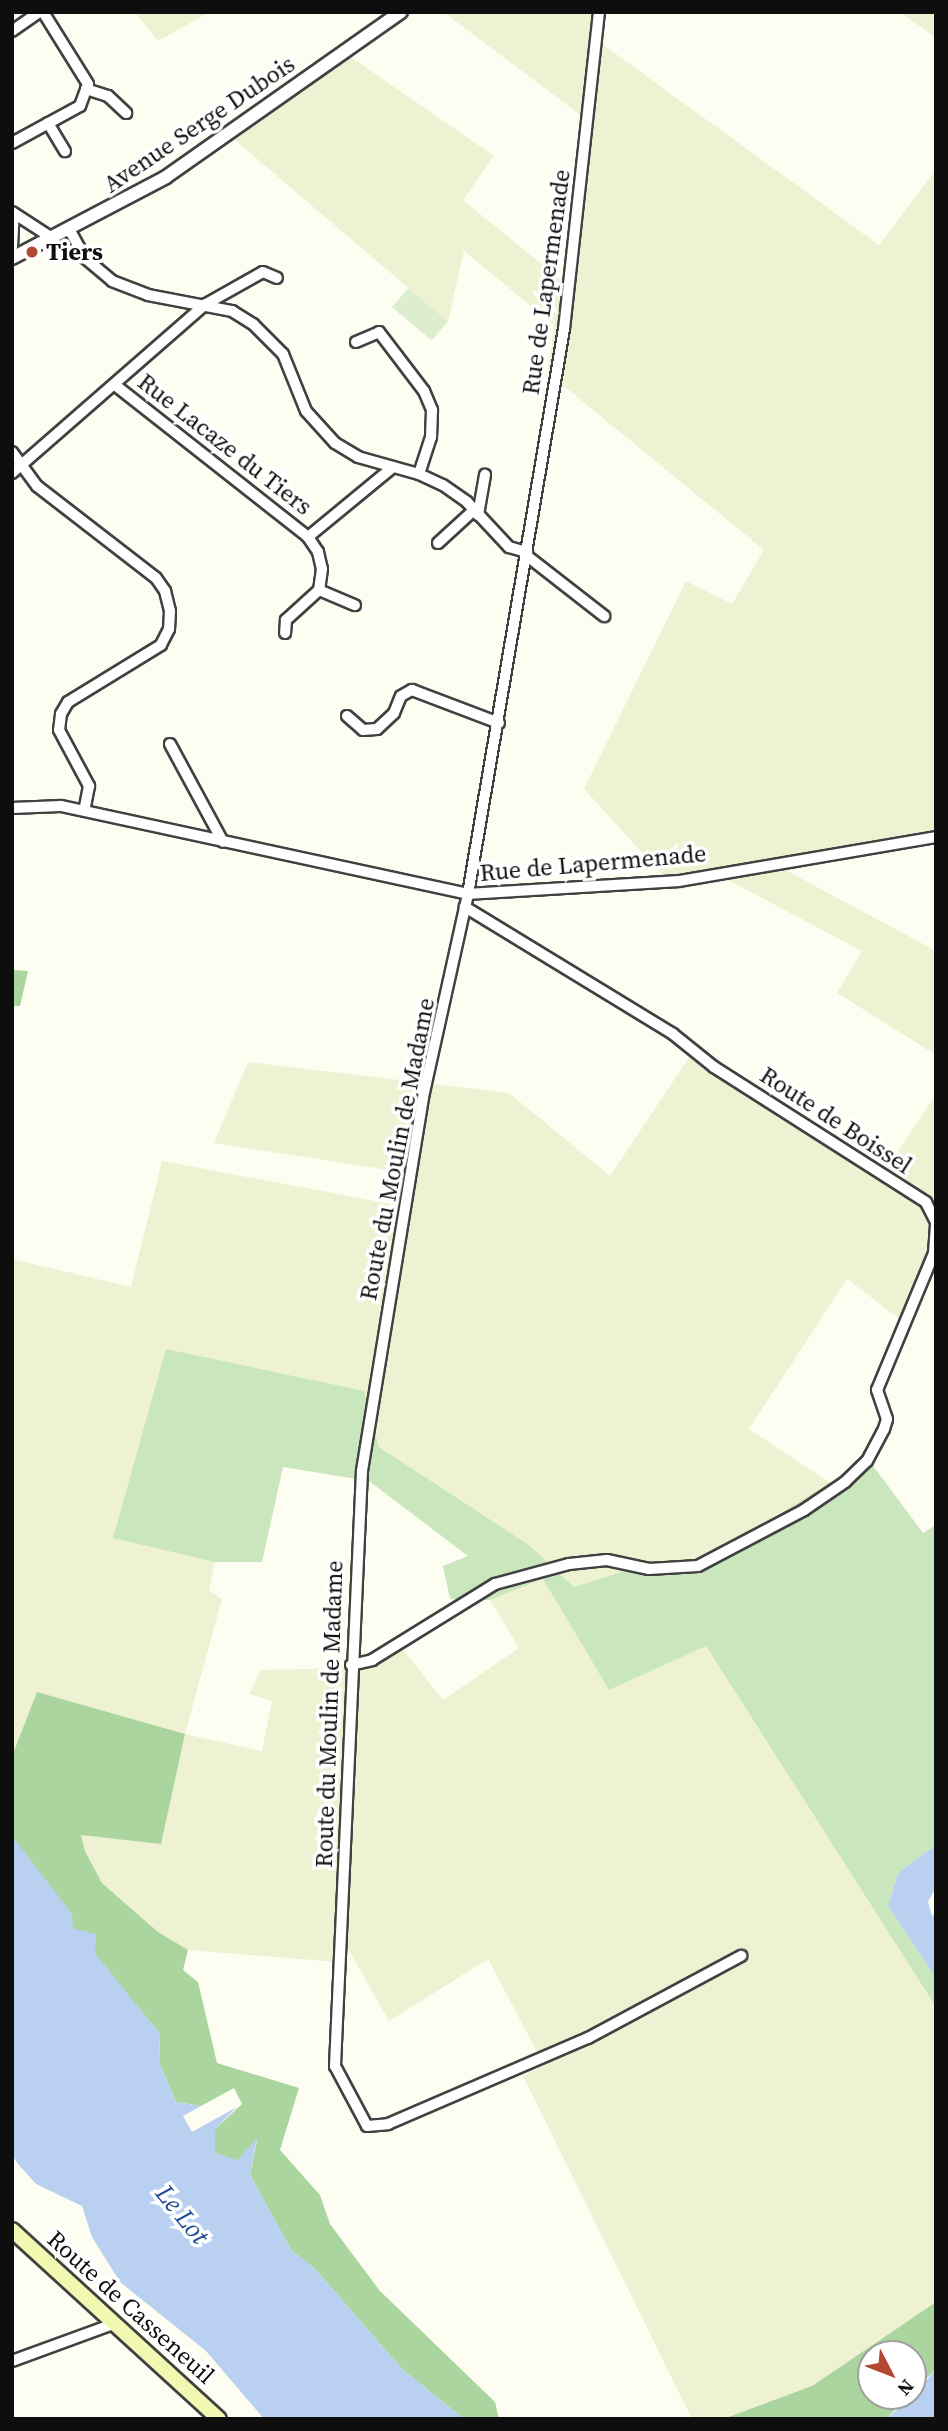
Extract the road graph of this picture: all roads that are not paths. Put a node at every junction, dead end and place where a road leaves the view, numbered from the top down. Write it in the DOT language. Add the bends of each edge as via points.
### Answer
graph roads {
  1 [pos="41,12"];
  2 [pos="401,12"];
  3 [pos="599,12"];
  4 [pos="12,31"];
  5 [pos="86,89"];
  6 [pos="125,113"];
  7 [pos="48,123"];
  8 [pos="12,143"];
  9 [pos="65,152"];
  10 [pos="13,213"];
  11 [pos="69,229"];
  12 [pos="52,238"];
  13 [pos="12,247"];
  14 [pos="12,257"];
  15 [pos="277,278"];
  16 [pos="206,304"];
  17 [pos="356,342"];
  18 [pos="115,385"];
  19 [pos="12,452"];
  20 [pos="21,465"];
  21 [pos="393,467"];
  22 [pos="12,473"];
  23 [pos="419,474"];
  24 [pos="485,475"];
  25 [pos="476,513"];
  26 [pos="308,537"];
  27 [pos="438,543"];
  28 [pos="527,554"];
  29 [pos="319,590"];
  30 [pos="355,605"];
  31 [pos="604,616"];
  32 [pos="285,633"];
  33 [pos="347,716"];
  34 [pos="499,723"];
  35 [pos="170,744"];
  36 [pos="12,808"];
  37 [pos="84,811"];
  38 [pos="936,837"];
  39 [pos="223,842"];
  40 [pos="468,894"];
  41 [pos="464,907"];
  42 [pos="351,1665"];
  43 [pos="741,1956"];
  44 [pos="12,2230"];
  45 [pos="116,2323"];
  46 [pos="12,2361"];
  47 [pos="219,2419"];
  1 -- 4 [label="street"];
  1 -- 5 [label="street" via="88,83"];
  2 -- 11 [label="street, Avenue Serge Dubois" via="166,177"];
  3 -- 28 [label="street, Rue de Lapermenade" via="564,330"];
  5 -- 6 [label="street" via="108,96"];
  5 -- 7 [label="street" via="80,106"];
  7 -- 8 [label="street"];
  7 -- 9 [label="street"];
  10 -- 12 [label="street"];
  10 -- 13 [label="street"];
  11 -- 12 [label="street, Avenue Serge Dubois"];
  11 -- 16 [label="street" via="85,258 112,281 148,295"];
  12 -- 14 [label="street, Avenue Serge Dubois"];
  15 -- 16 [label="street, Rue Lacaze du Tiers" via="262,272"];
  16 -- 18 [label="street, Rue Lacaze du Tiers"];
  16 -- 21 [label="street" via="232,311 269,338 283,354 306,411 335,443 358,457"];
  17 -- 23 [label="street" via="379,332 425,391 432,410 431,438"];
  18 -- 20 [label="street, Rue Lacaze du Tiers"];
  18 -- 26 [label="street, Rue Lacaze du Tiers"];
  19 -- 20 [label="street"];
  20 -- 22 [label="street, Rue Lacaze du Tiers"];
  20 -- 37 [label="street" via="37,486 156,578 166,591 170,611 169,629 161,645 68,702 61,714 59,730 89,786"];
  21 -- 23 [label="street"];
  21 -- 26 [label="street"];
  23 -- 25 [label="street"];
  24 -- 25 [label="street"];
  25 -- 27 [label="street"];
  25 -- 28 [label="street" via="509,547"];
  26 -- 29 [label="street" via="322,569"];
  28 -- 31 [label="street"];
  28 -- 34 [label="street, Rue de Lapermenade"];
  29 -- 30 [label="street"];
  29 -- 32 [label="street" via="286,620"];
  33 -- 34 [label="street" via="363,730 377,729 394,713 401,696 412,690"];
  34 -- 40 [label="street, Rue de Lapermenade"];
  35 -- 39 [label="street"];
  36 -- 37 [label="street" via="61,806"];
  37 -- 39 [label="street"];
  38 -- 40 [label="street, Rue de Lapermenade" via="679,881"];
  39 -- 40 [label="street"];
  40 -- 41 [label="street, Route du Moulin de Madame"];
  41 -- 42 [label="street, Route du Moulin de Madame" via="424,1092 362,1471"];
  41 -- 42 [label="street, Route de Boissel" via="673,1034 714,1067 926,1202 936,1222 934,1253 877,1391 887,1419 884,1429 867,1461 845,1482 804,1510 698,1566 649,1569 607,1560 569,1564 495,1584 372,1660"];
  42 -- 43 [label="street, Route du Moulin de Madame" via="335,2066 367,2126 388,2124 588,2038"];
  44 -- 45 [label="main road, Route de Casseneuil"];
  45 -- 46 [label="street" via="103,2332"];
  45 -- 47 [label="main road, Route de Casseneuil"];
}
